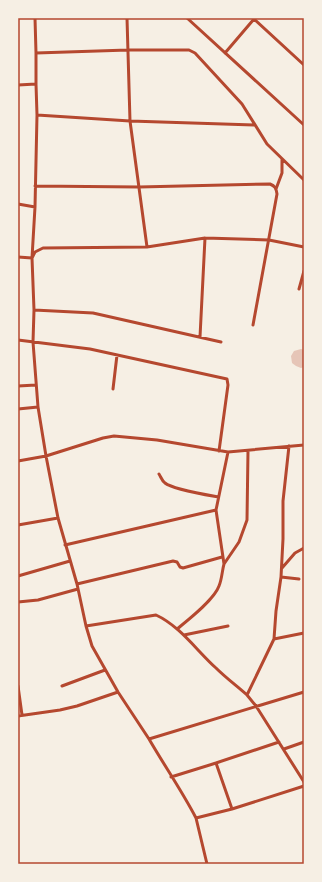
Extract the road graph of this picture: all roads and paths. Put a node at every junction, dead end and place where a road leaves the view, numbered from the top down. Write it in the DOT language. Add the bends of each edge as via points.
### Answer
graph roads {
  1 [pos="35,18"];
  2 [pos="127,18"];
  3 [pos="187,18"];
  4 [pos="253,19"];
  5 [pos="128,50"];
  6 [pos="36,53"];
  7 [pos="224,53"];
  8 [pos="304,65"];
  9 [pos="36,84"];
  10 [pos="18,85"];
  11 [pos="37,115"];
  12 [pos="130,121"];
  13 [pos="254,125"];
  14 [pos="304,125"];
  15 [pos="282,159"];
  16 [pos="304,180"];
  17 [pos="35,186"];
  18 [pos="139,186"];
  19 [pos="276,189"];
  20 [pos="18,204"];
  21 [pos="35,207"];
  22 [pos="205,238"];
  23 [pos="269,240"];
  24 [pos="147,247"];
  25 [pos="304,247"];
  26 [pos="18,257"];
  27 [pos="32,258"];
  28 [pos="304,271"];
  29 [pos="299,289"];
  30 [pos="34,310"];
  31 [pos="253,325"];
  32 [pos="200,337"];
  33 [pos="18,340"];
  34 [pos="33,342"];
  35 [pos="221,342"];
  36 [pos="117,355"];
  37 [pos="36,385"];
  38 [pos="18,386"];
  39 [pos="113,389"];
  40 [pos="38,407"];
  41 [pos="18,409"];
  42 [pos="304,445"];
  43 [pos="289,446"];
  44 [pos="219,451"];
  45 [pos="248,451"];
  46 [pos="228,452"];
  47 [pos="46,456"];
  48 [pos="18,461"];
  49 [pos="159,474"];
  50 [pos="218,497"];
  51 [pos="216,510"];
  52 [pos="58,518"];
  53 [pos="18,525"];
  54 [pos="65,546"];
  55 [pos="304,548"];
  56 [pos="222,556"];
  57 [pos="70,561"];
  58 [pos="224,564"];
  59 [pos="281,570"];
  60 [pos="18,576"];
  61 [pos="281,577"];
  62 [pos="299,579"];
  63 [pos="76,584"];
  64 [pos="78,589"];
  65 [pos="18,602"];
  66 [pos="86,626"];
  67 [pos="228,626"];
  68 [pos="176,630"];
  69 [pos="304,633"];
  70 [pos="184,635"];
  71 [pos="274,639"];
  72 [pos="105,670"];
  73 [pos="18,686"];
  74 [pos="62,686"];
  75 [pos="118,692"];
  76 [pos="304,692"];
  77 [pos="247,695"];
  78 [pos="256,706"];
  79 [pos="20,716"];
  80 [pos="149,739"];
  81 [pos="279,742"];
  82 [pos="304,742"];
  83 [pos="284,749"];
  84 [pos="216,764"];
  85 [pos="171,777"];
  86 [pos="304,782"];
  87 [pos="304,786"];
  88 [pos="232,809"];
  89 [pos="196,818"];
  90 [pos="207,864"];
  1 -- 6 [label="street"];
  2 -- 5 [label="street"];
  3 -- 7 [label="street"];
  4 -- 7 [label="street"];
  4 -- 8 [label="street"];
  5 -- 6 [label="street"];
  5 -- 12 [label="street"];
  5 -- 13 [label="street" via="188,50 195,53 242,104"];
  6 -- 9 [label="street"];
  7 -- 14 [label="street"];
  9 -- 10 [label="street"];
  9 -- 11 [label="street"];
  11 -- 12 [label="street"];
  11 -- 17 [label="street"];
  12 -- 13 [label="street"];
  12 -- 18 [label="street"];
  13 -- 15 [label="street" via="262,139"];
  15 -- 16 [label="street"];
  15 -- 19 [label="street" via="282,173"];
  17 -- 18 [label="street"];
  17 -- 21 [label="street"];
  18 -- 19 [label="street" via="270,184"];
  18 -- 24 [label="street"];
  19 -- 23 [label="street"];
  20 -- 21 [label="street"];
  21 -- 27 [label="street"];
  22 -- 23 [label="street"];
  22 -- 24 [label="street"];
  22 -- 32 [label="street"];
  23 -- 25 [label="street"];
  23 -- 31 [label="street"];
  24 -- 27 [label="street" via="43,248"];
  26 -- 27 [label="street"];
  27 -- 30 [label="street"];
  28 -- 29 [label="street"];
  30 -- 32 [label="street" via="87,312"];
  30 -- 34 [label="street"];
  32 -- 35 [label="street"];
  33 -- 34 [label="street"];
  34 -- 36 [label="street"];
  34 -- 37 [label="street"];
  36 -- 39 [label="street"];
  36 -- 44 [label="street" via="227,379"];
  37 -- 38 [label="street"];
  37 -- 40 [label="street"];
  40 -- 41 [label="street"];
  40 -- 47 [label="street"];
  42 -- 43 [label="street"];
  43 -- 45 [label="street"];
  43 -- 59 [label="street" via="283,501"];
  44 -- 46 [label="street"];
  44 -- 47 [label="street" via="157,440 114,436"];
  45 -- 46 [label="street"];
  45 -- 58 [label="street" via="246,520 239,542"];
  46 -- 50 [label="street"];
  47 -- 48 [label="street"];
  47 -- 52 [label="street"];
  49 -- 50 [label="street" via="169,485"];
  50 -- 51 [label="street"];
  51 -- 54 [label="street"];
  51 -- 56 [label="street"];
  52 -- 53 [label="street"];
  52 -- 54 [label="street"];
  54 -- 57 [label="street"];
  55 -- 59 [label="street" via="294,553"];
  56 -- 58 [label="street"];
  56 -- 63 [label="street" via="183,568 175,561"];
  57 -- 60 [label="street"];
  57 -- 63 [label="street"];
  58 -- 68 [label="street" via="216,592"];
  59 -- 61 [label="street"];
  61 -- 62 [label="street"];
  61 -- 71 [label="street"];
  63 -- 64 [label="street"];
  64 -- 65 [label="street" via="38,600"];
  64 -- 66 [label="street"];
  66 -- 68 [label="street" via="156,615"];
  66 -- 72 [label="street" via="92,646"];
  67 -- 70 [label="street"];
  68 -- 70 [label="street"];
  69 -- 71 [label="street"];
  70 -- 77 [label="street"];
  71 -- 77 [label="street"];
  72 -- 74 [label="street"];
  72 -- 75 [label="street"];
  73 -- 79 [label="street"];
  75 -- 79 [label="street" via="77,706"];
  75 -- 80 [label="street"];
  76 -- 78 [label="street"];
  77 -- 78 [label="street"];
  78 -- 80 [label="street"];
  78 -- 81 [label="street"];
  80 -- 85 [label="street"];
  81 -- 83 [label="street"];
  81 -- 84 [label="street"];
  82 -- 83 [label="street"];
  83 -- 86 [label="street"];
  84 -- 85 [label="street"];
  84 -- 88 [label="street"];
  85 -- 89 [label="street"];
  87 -- 88 [label="street"];
  88 -- 89 [label="street"];
  89 -- 90 [label="street"];
}
